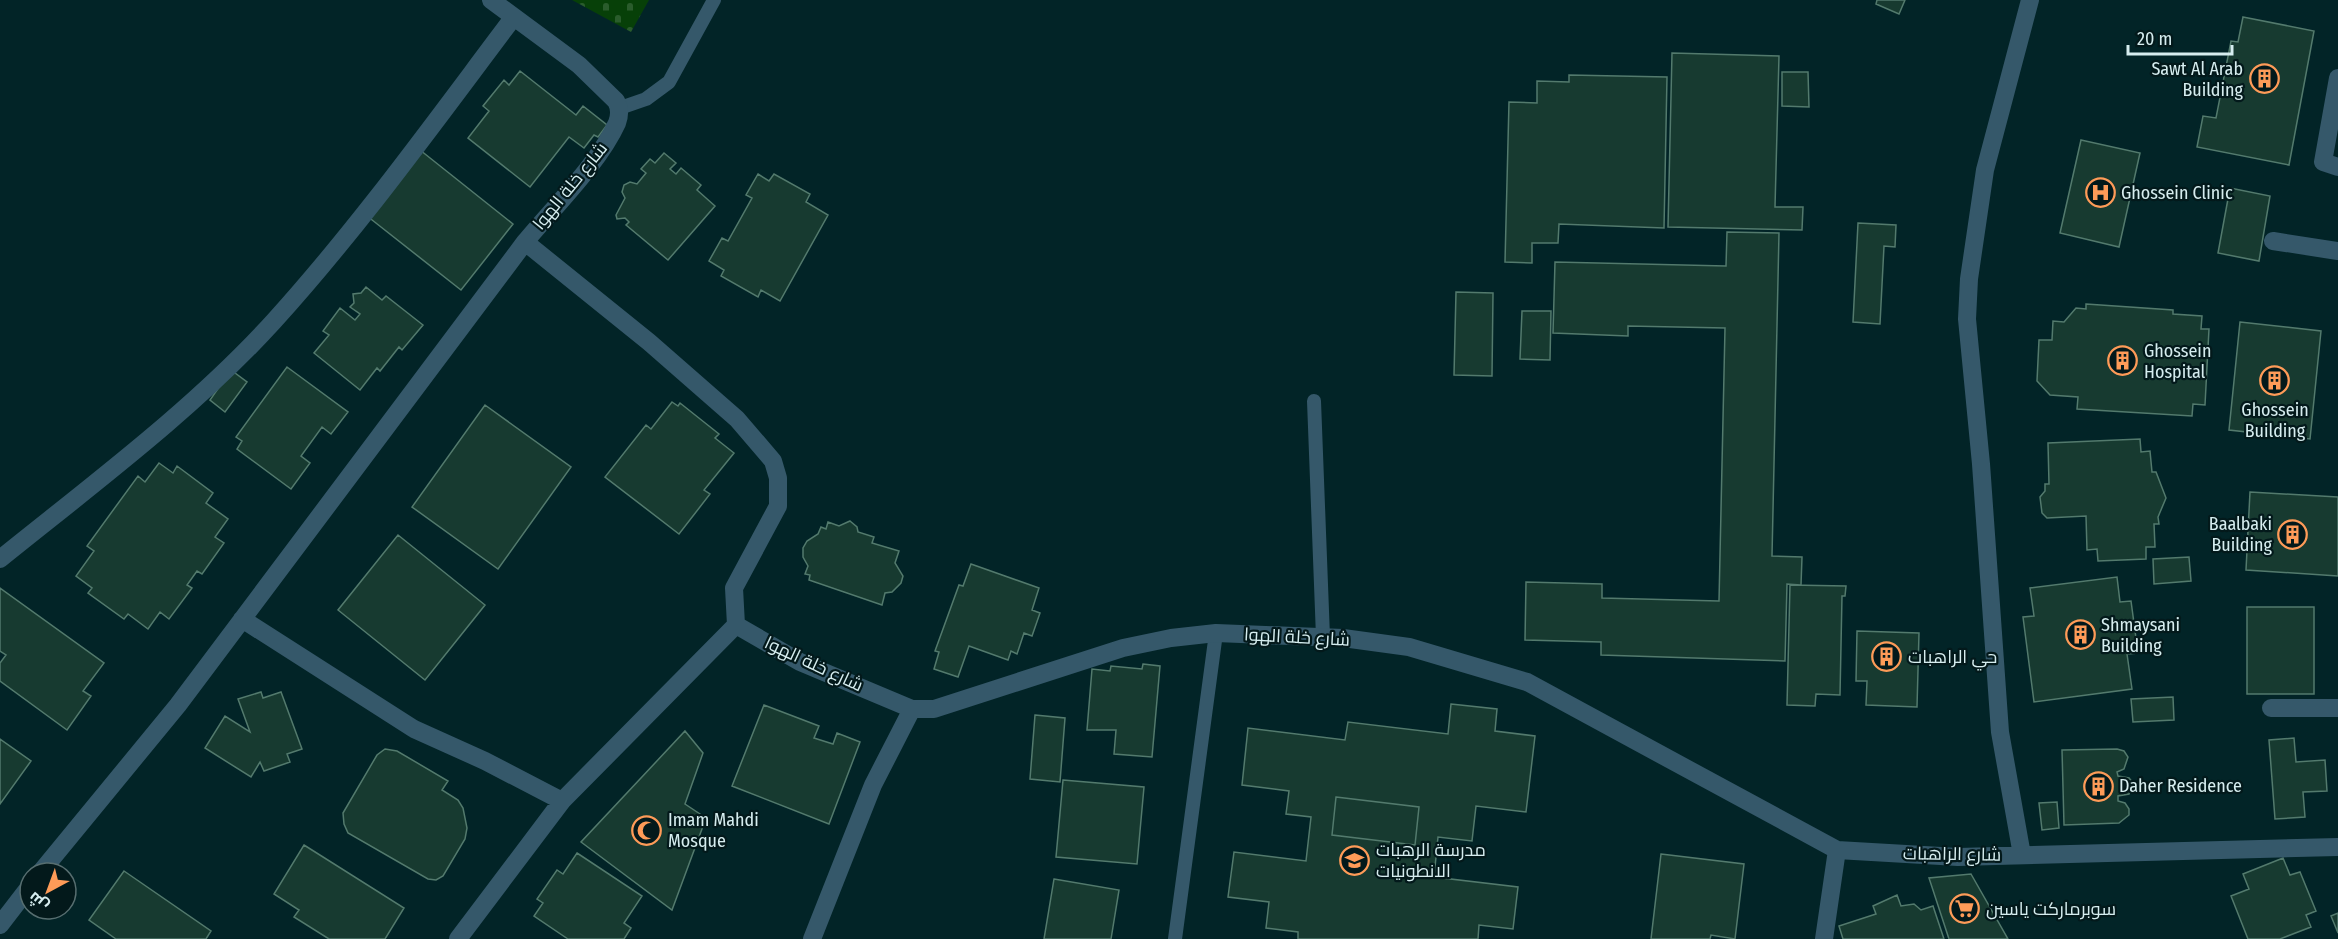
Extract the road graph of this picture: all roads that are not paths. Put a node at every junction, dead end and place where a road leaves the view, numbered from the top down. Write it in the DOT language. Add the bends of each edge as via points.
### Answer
graph roads {
  1 [pos="491,0"];
  2 [pos="714,0"];
  3 [pos="2030,0"];
  4 [pos="513,18"];
  5 [pos="2338,78"];
  6 [pos="620,108"];
  7 [pos="2338,167"];
  8 [pos="2272,241"];
  9 [pos="525,242"];
  10 [pos="2338,251"];
  11 [pos="1314,401"];
  12 [pos="0,559"];
  13 [pos="242,619"];
  14 [pos="736,625"];
  15 [pos="1216,633"];
  16 [pos="1323,637"];
  17 [pos="2271,708"];
  18 [pos="2338,708"];
  19 [pos="912,709"];
  20 [pos="1599,721"];
  21 [pos="562,801"];
  22 [pos="2338,847"];
  23 [pos="1837,850"];
  24 [pos="2022,855"];
  25 [pos="50,861"];
  26 [pos="18,902"];
  27 [pos="0,925"];
  28 [pos="458,939"];
  29 [pos="812,939"];
  30 [pos="1175,939"];
  31 [pos="1824,939"];
  1 -- 4 [label="street"];
  2 -- 6 [label="lane" via="669,82 646,99"];
  3 -- 24 [label="street" via="1985,170 1967,319 2000,732"];
  4 -- 6 [label="street" via="591,75"];
  4 -- 12 [label="street" via="363,213 273,322 131,454"];
  5 -- 7 [label="street" via="2323,162"];
  6 -- 9 [label="street, شارع خلة الهوا" via="618,121 595,159"];
  8 -- 10 [label="street"];
  9 -- 13 [label="street"];
  9 -- 14 [label="street, شارع خلة الهوا" via="737,419 773,461 778,478 778,506 735,588"];
  11 -- 16 [label="lane"];
  13 -- 21 [label="street" via="414,729"];
  13 -- 25 [label="street" via="138,757"];
  14 -- 19 [label="street, شارع خلة الهوا" via="800,662"];
  14 -- 21 [label="street"];
  15 -- 16 [label="street, شارع خلة الهوا"];
  15 -- 19 [label="street, شارع خلة الهوا" via="1124,648 934,710"];
  15 -- 30 [label="lane"];
  16 -- 20 [label="street, شارع خلة الهوا" via="1409,647 1527,682"];
  17 -- 18 [label="street"];
  19 -- 29 [label="street" via="873,785"];
  20 -- 23 [label="street, شارع الراهبات"];
  21 -- 28 [label="street"];
  22 -- 24 [label="street, شارع الراهبات"];
  23 -- 24 [label="street, شارع الراهبات" via="1958,857"];
  23 -- 31 [label="street"];
  26 -- 27 [label="street"];
}
